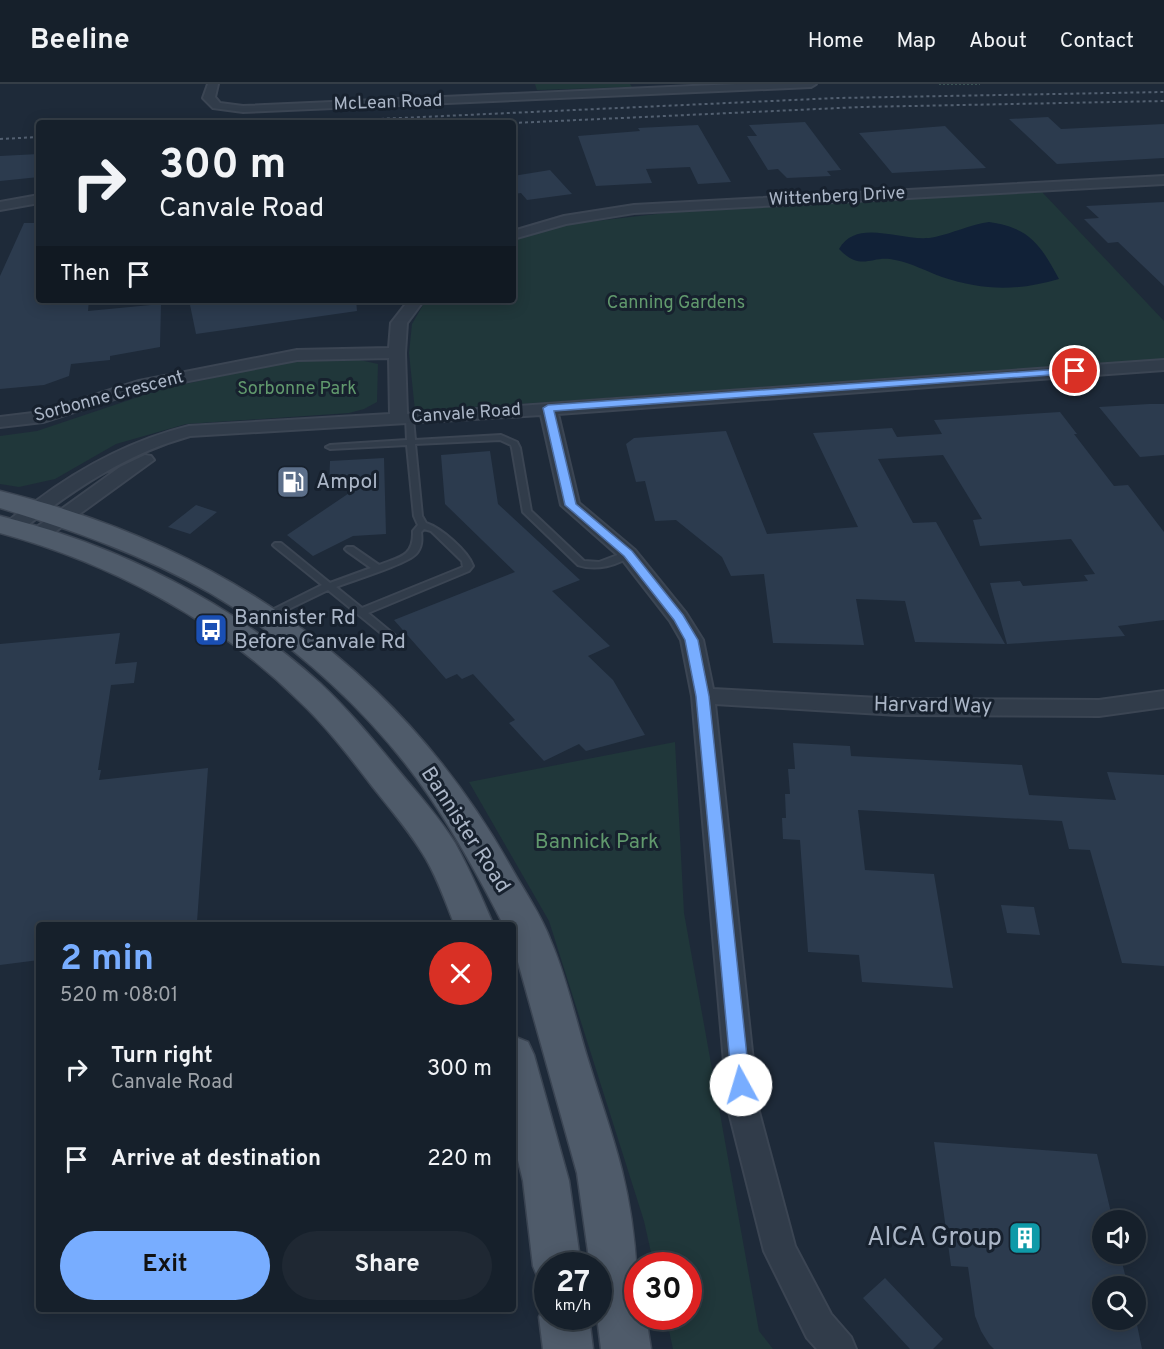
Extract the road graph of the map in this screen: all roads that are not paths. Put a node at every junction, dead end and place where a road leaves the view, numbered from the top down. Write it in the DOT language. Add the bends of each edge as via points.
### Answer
graph roads {
  1 [pos="213,84"];
  2 [pos="811,84"];
  3 [pos="1164,180"];
  4 [pos="36,200"];
  5 [pos="0,206"];
  6 [pos="516,232"];
  7 [pos="415,303"];
  8 [pos="397,353"];
  9 [pos="1164,364"];
  10 [pos="548,408"];
  11 [pos="404,419"];
  12 [pos="0,422"];
  13 [pos="234,429"];
  14 [pos="411,441"];
  15 [pos="330,447"];
  16 [pos="25,519"];
  17 [pos="423,525"];
  18 [pos="278,544"];
  19 [pos="350,549"];
  20 [pos="628,554"];
  21 [pos="377,568"];
  22 [pos="331,586"];
  23 [pos="362,612"];
  24 [pos="265,616"];
  25 [pos="400,644"];
  26 [pos="702,696"];
  27 [pos="1164,699"];
  28 [pos="473,922"];
  29 [pos="516,1066"];
  30 [pos="555,1252"];
  31 [pos="566,1330"];
  32 [pos="568,1349"];
  33 [pos="626,1349"];
  34 [pos="839,1349"];
  1 -- 2 [label="street, McLean Road" via="209,98 217,106 243,109"];
  3 -- 6 [label="street, Wittenberg Drive" via="634,209"];
  4 -- 5 [label="street"];
  7 -- 8 [label="street" via="399,323"];
  8 -- 11 [label="street"];
  8 -- 12 [label="street, Sorbonne Crescent" via="297,355 139,386 43,417"];
  9 -- 10 [label="street, Canvale Road"];
  10 -- 11 [label="street, Canvale Road"];
  10 -- 20 [label="street" via="570,505"];
  11 -- 13 [label="street, Canvale Road"];
  11 -- 14 [label="lane"];
  13 -- 16 [label="street, Canvale Road" via="158,453"];
  13 -- 16 [label="street, Canvale Road" via="189,431 148,443 108,463"];
  14 -- 15 [label="lane"];
  14 -- 17 [label="lane" via="418,516"];
  14 -- 20 [label="lane" via="492,436 508,440 516,448 527,512 535,522 588,566 599,566"];
  16 -- 24 [label="main road, Bannister Road" via="171,561"];
  16 -- 28 [label="main road, Bannister Road" via="170,592 248,642 297,681 343,725 404,801 447,862"];
  17 -- 21 [label="lane" via="417,531 414,552"];
  17 -- 23 [label="lane" via="434,529 466,560 466,569"];
  18 -- 22 [label="lane"];
  19 -- 21 [label="lane"];
  20 -- 26 [label="street" via="692,640"];
  21 -- 22 [label="lane"];
  22 -- 23 [label="lane"];
  22 -- 24 [label="lane"];
  23 -- 25 [label="lane"];
  24 -- 33 [label="main road, Bannister Road" via="376,708 433,777 483,850 531,939 600,1173"];
  26 -- 27 [label="street, Harvard Way" via="898,707 1099,708"];
  26 -- 34 [label="street" via="743,1108 780,1251 819,1326"];
  29 -- 30 [label="main road" via="546,1181"];
  31 -- 32 [label="main road"];
}
